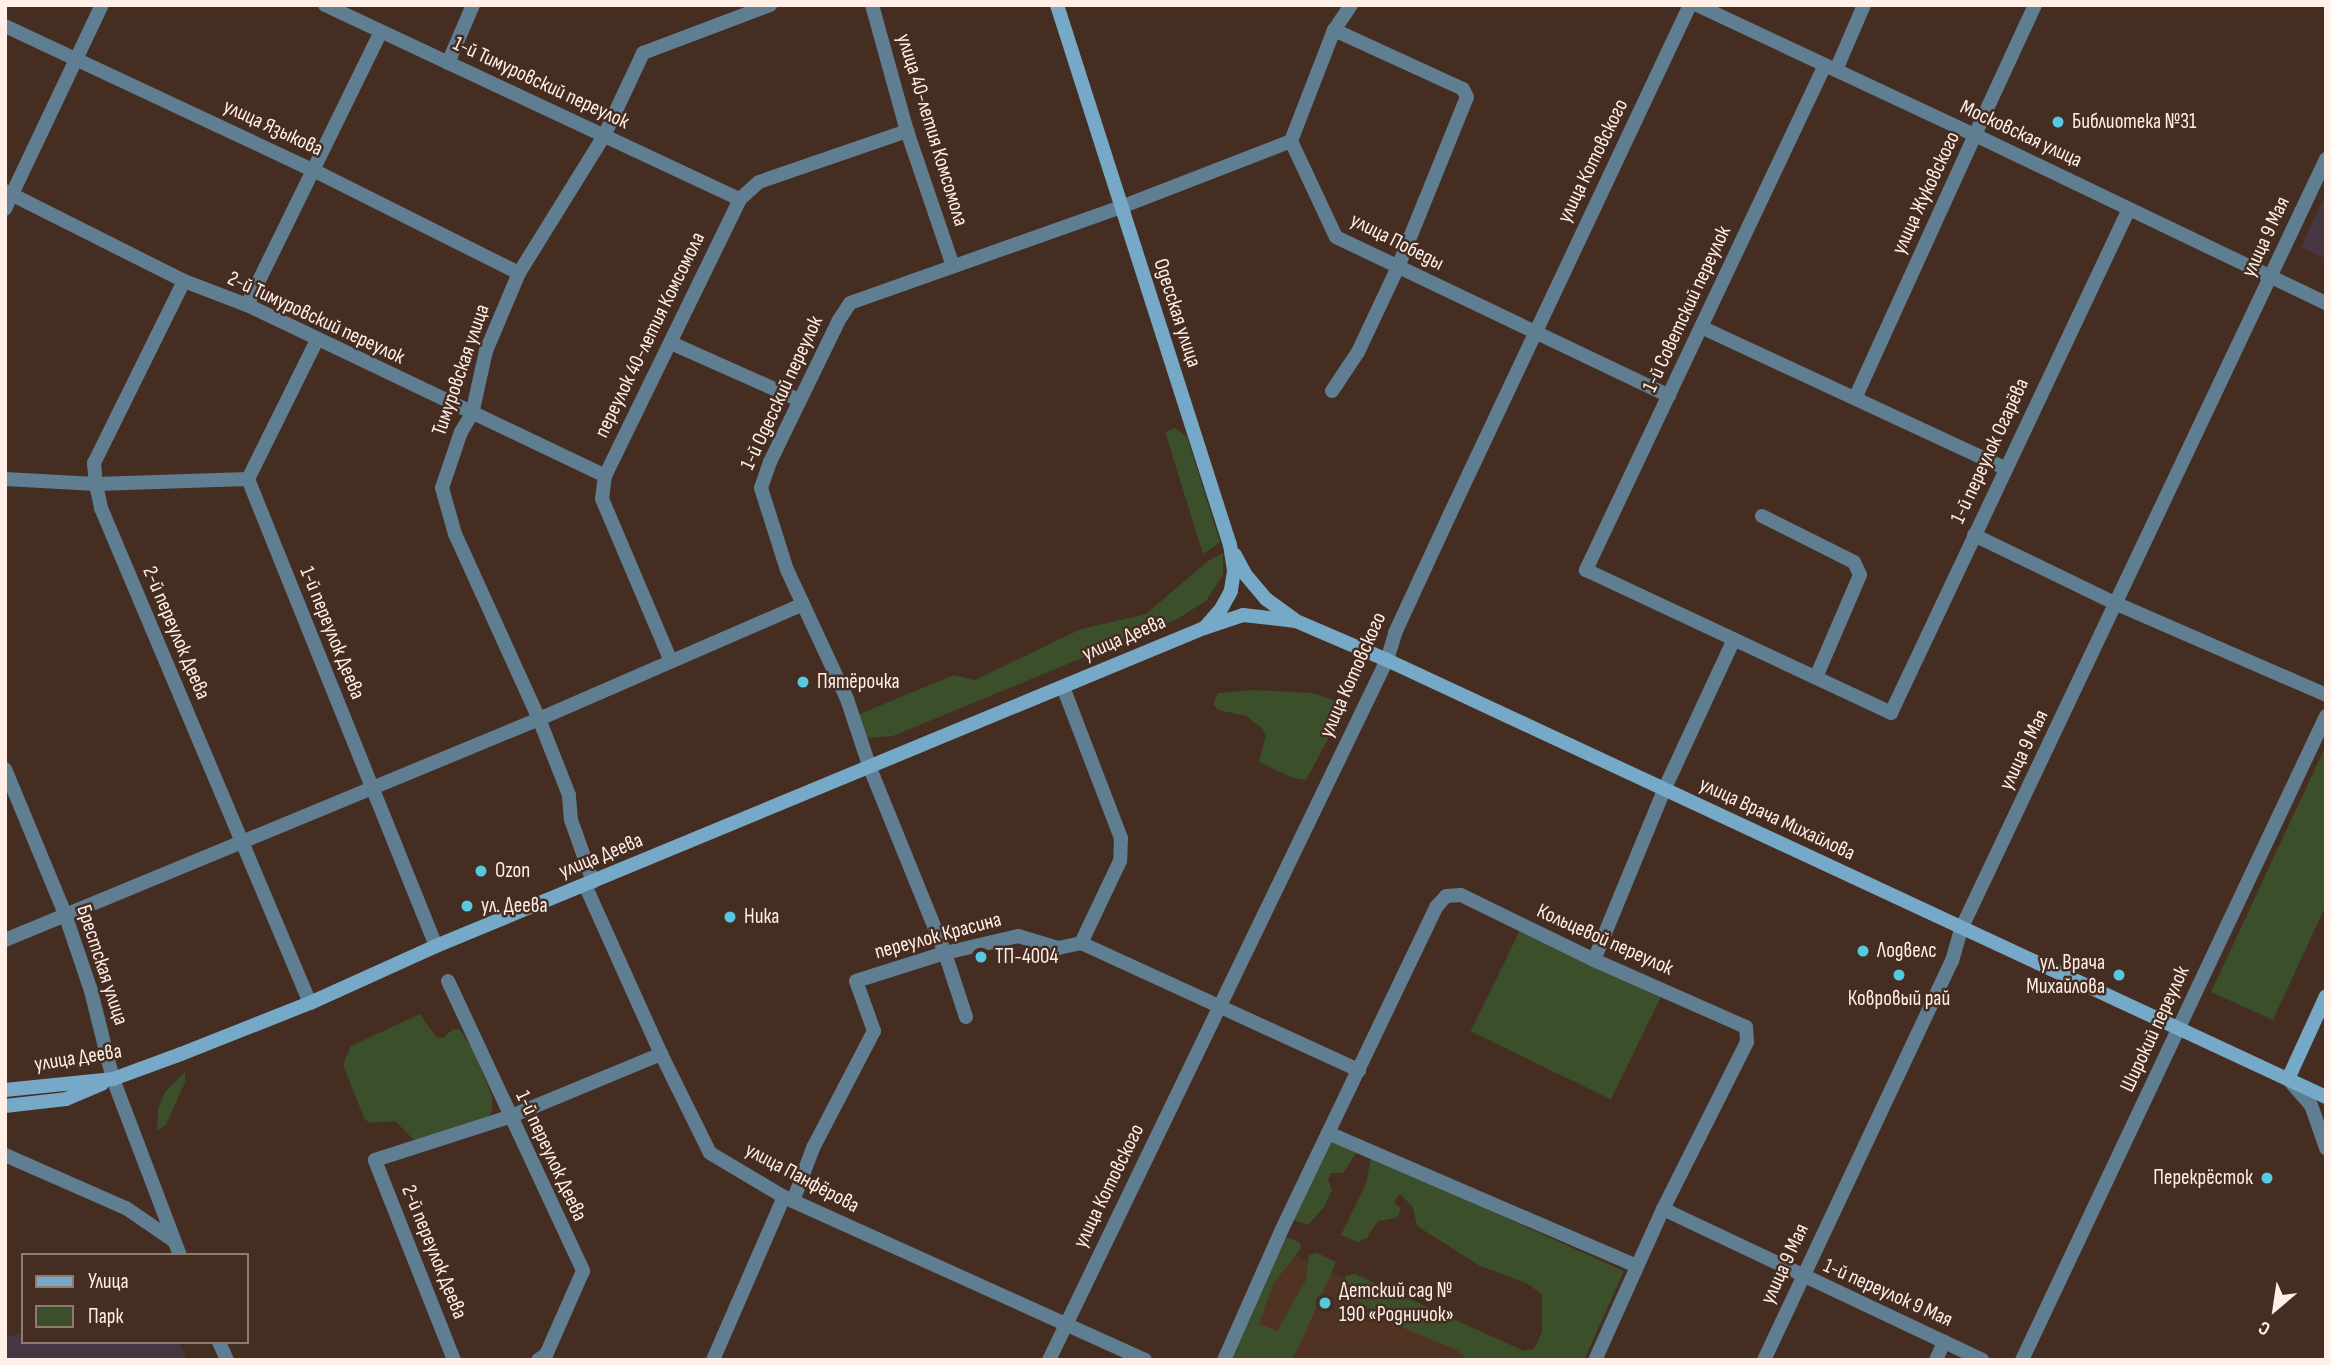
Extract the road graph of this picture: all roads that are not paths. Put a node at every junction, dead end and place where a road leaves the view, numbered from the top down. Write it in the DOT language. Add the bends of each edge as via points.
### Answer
graph roads {
  1 [pos="102,5"];
  2 [pos="325,5"];
  3 [pos="473,5"];
  4 [pos="770,5"];
  5 [pos="872,5"];
  6 [pos="1056,5"];
  7 [pos="1351,5"];
  8 [pos="1690,5"];
  9 [pos="1697,5"];
  10 [pos="1864,5"];
  11 [pos="2035,5"];
  12 [pos="5,26"];
  13 [pos="1334,30"];
  14 [pos="380,33"];
  15 [pos="76,59"];
  16 [pos="448,63"];
  17 [pos="1831,67"];
  18 [pos="907,131"];
  19 [pos="1975,135"];
  20 [pos="604,136"];
  21 [pos="1291,141"];
  22 [pos="2326,159"];
  23 [pos="314,170"];
  24 [pos="9,192"];
  25 [pos="740,199"];
  26 [pos="1121,207"];
  27 [pos="5,209"];
  28 [pos="2129,209"];
  29 [pos="953,266"];
  30 [pos="1398,267"];
  31 [pos="519,272"];
  32 [pos="2272,277"];
  33 [pos="184,281"];
  34 [pos="2326,303"];
  35 [pos="247,305"];
  36 [pos="1701,327"];
  37 [pos="1535,332"];
  38 [pos="317,340"];
  39 [pos="671,343"];
  40 [pos="1332,391"];
  41 [pos="1669,396"];
  42 [pos="1855,398"];
  43 [pos="799,400"];
  44 [pos="472,415"];
  45 [pos="2005,468"];
  46 [pos="605,477"];
  47 [pos="5,479"];
  48 [pos="248,479"];
  49 [pos="96,484"];
  50 [pos="1762,516"];
  51 [pos="1974,535"];
  52 [pos="1230,545"];
  53 [pos="803,604"];
  54 [pos="2117,604"];
  55 [pos="1296,621"];
  56 [pos="1203,628"];
  57 [pos="1734,639"];
  58 [pos="670,659"];
  59 [pos="1387,660"];
  60 [pos="1816,677"];
  61 [pos="1062,687"];
  62 [pos="2326,695"];
  63 [pos="2326,716"];
  64 [pos="539,719"];
  65 [pos="870,768"];
  66 [pos="5,769"];
  67 [pos="371,787"];
  68 [pos="1664,790"];
  69 [pos="240,841"];
  70 [pos="589,884"];
  71 [pos="65,914"];
  72 [pos="1962,927"];
  73 [pos="5,940"];
  74 [pos="1081,943"];
  75 [pos="436,946"];
  76 [pos="945,953"];
  77 [pos="1594,960"];
  78 [pos="448,981"];
  79 [pos="2326,996"];
  80 [pos="310,1003"];
  81 [pos="1220,1007"];
  82 [pos="966,1017"];
  83 [pos="2178,1028"];
  84 [pos="661,1054"];
  85 [pos="1359,1070"];
  86 [pos="113,1079"];
  87 [pos="2288,1079"];
  88 [pos="5,1090"];
  89 [pos="2326,1097"];
  90 [pos="5,1106"];
  91 [pos="509,1117"];
  92 [pos="1328,1133"];
  93 [pos="2325,1142"];
  94 [pos="5,1154"];
  95 [pos="788,1199"];
  96 [pos="1663,1209"];
  97 [pos="174,1241"];
  98 [pos="179,1253"];
  99 [pos="1637,1266"];
  100 [pos="1802,1277"];
  101 [pos="1065,1326"];
  102 [pos="1944,1342"];
  103 [pos="220,1344"];
  104 [pos="547,1358"];
  105 [pos="227,1360"];
  106 [pos="454,1360"];
  107 [pos="713,1360"];
  108 [pos="1049,1360"];
  109 [pos="1145,1360"];
  110 [pos="1224,1360"];
  111 [pos="1595,1360"];
  112 [pos="1764,1360"];
  113 [pos="1936,1360"];
  114 [pos="1982,1360"];
  115 [pos="2022,1360"];
  1 -- 15 [label="street"];
  2 -- 14 [label="street, 1-й Тимуровский переулок"];
  3 -- 16 [label="street"];
  4 -- 20 [label="street, Тимуровская улица" via="643,53"];
  5 -- 18 [label="street, улица 40-летия Комсомола"];
  6 -- 26 [label="main road, Одесская улица"];
  7 -- 13 [label="street"];
  8 -- 37 [label="street, улица Котовского"];
  9 -- 17 [label="street, Московская улица"];
  10 -- 17 [label="street, 1-й Советский переулок"];
  11 -- 19 [label="street, улица Жуковского"];
  12 -- 15 [label="street, улица Языкова"];
  13 -- 21 [label="street"];
  13 -- 30 [label="street" via="1463,89 1468,97"];
  14 -- 16 [label="street, 1-й Тимуровский переулок"];
  14 -- 23 [label="street"];
  15 -- 23 [label="street, улица Языкова"];
  15 -- 24 [label="street"];
  16 -- 20 [label="street, 1-й Тимуровский переулок"];
  17 -- 19 [label="street, Московская улица"];
  17 -- 36 [label="street, 1-й Советский переулок"];
  18 -- 25 [label="street, переулок 40-летия Комсомола" via="759,182"];
  18 -- 29 [label="street, улица 40-летия Комсомола"];
  19 -- 28 [label="street, Московская улица"];
  19 -- 42 [label="street, улица Жуковского"];
  20 -- 25 [label="street, 1-й Тимуровский переулок"];
  20 -- 31 [label="street, Тимуровская улица"];
  21 -- 26 [label="street, 1-й Одесский переулок"];
  21 -- 30 [label="street, улица Победы" via="1336,237"];
  22 -- 32 [label="street, улица 9 Мая"];
  23 -- 31 [label="street, улица Языкова"];
  23 -- 35 [label="street"];
  24 -- 27 [label="street"];
  24 -- 33 [label="street, 2-й Тимуровский переулок"];
  25 -- 39 [label="street, переулок 40-летия Комсомола"];
  26 -- 29 [label="street, 1-й Одесский переулок"];
  26 -- 52 [label="main road, Одесская улица"];
  28 -- 32 [label="street, Московская улица"];
  28 -- 45 [label="street, 1-й переулок Огарёва"];
  29 -- 43 [label="street, 1-й Одесский переулок" via="850,303"];
  30 -- 37 [label="street, улица Победы"];
  30 -- 40 [label="street" via="1358,352"];
  31 -- 44 [label="street, Тимуровская улица" via="486,351"];
  32 -- 34 [label="street, Московская улица"];
  32 -- 54 [label="street, улица 9 Мая"];
  33 -- 35 [label="street, 2-й Тимуровский переулок"];
  33 -- 49 [label="street, 2-й переулок Деева" via="94,463"];
  35 -- 38 [label="street, 2-й Тимуровский переулок"];
  36 -- 41 [label="street, 1-й Советский переулок"];
  36 -- 42 [label="street"];
  37 -- 41 [label="street, улица Победы"];
  37 -- 59 [label="street, улица Котовского" via="1395,633"];
  38 -- 44 [label="street, 2-й Тимуровский переулок"];
  38 -- 48 [label="street"];
  39 -- 43 [label="street"];
  39 -- 46 [label="street, переулок 40-летия Комсомола"];
  41 -- 57 [label="street, 1-й Советский переулок" via="1586,570"];
  42 -- 45 [label="street"];
  43 -- 53 [label="street, 1-й Одесский переулок" via="761,488"];
  44 -- 46 [label="street, 2-й Тимуровский переулок"];
  44 -- 64 [label="street, Тимуровская улица" via="461,432 442,488 455,534"];
  45 -- 51 [label="street, 1-й переулок Огарёва"];
  46 -- 58 [label="street, переулок 40-летия Комсомола" via="602,499"];
  47 -- 49 [label="street"];
  48 -- 49 [label="street"];
  48 -- 67 [label="street, 1-й переулок Деева"];
  49 -- 69 [label="street, 2-й переулок Деева" via="101,508"];
  50 -- 60 [label="street" via="1854,562 1860,575"];
  51 -- 54 [label="street"];
  51 -- 60 [label="street, 1-й переулок Огарёва" via="1891,713"];
  52 -- 55 [label="main road" via="1245,574"];
  52 -- 56 [label="main road, Одесская улица" via="1231,590"];
  53 -- 58 [label="street"];
  53 -- 65 [label="street, 1-й Одесский переулок" via="846,699"];
  54 -- 62 [label="street"];
  54 -- 72 [label="street, улица 9 Мая"];
  55 -- 56 [label="main road, улица Врача Михайлова" via="1243,615"];
  55 -- 59 [label="main road, улица Врача Михайлова"];
  56 -- 61 [label="main road, улица Деева"];
  57 -- 60 [label="street"];
  57 -- 68 [label="street"];
  58 -- 64 [label="street"];
  59 -- 68 [label="main road, улица Врача Михайлова"];
  59 -- 81 [label="street, улица Котовского"];
  61 -- 65 [label="main road, улица Деева"];
  61 -- 74 [label="street" via="1121,838 1120,861"];
  63 -- 83 [label="street, Широкий переулок"];
  64 -- 67 [label="street"];
  64 -- 70 [label="street, Тимуровская улица" via="569,795 571,820"];
  65 -- 70 [label="main road, улица Деева"];
  65 -- 76 [label="street, 1-й Одесский переулок"];
  66 -- 71 [label="street, Брестская улица"];
  67 -- 69 [label="street"];
  67 -- 75 [label="street, 1-й переулок Деева"];
  68 -- 72 [label="main road, улица Врача Михайлова"];
  68 -- 77 [label="street"];
  69 -- 71 [label="street"];
  69 -- 80 [label="street, 2-й переулок Деева"];
  70 -- 75 [label="main road, улица Деева"];
  70 -- 84 [label="street, улица Панфёрова"];
  71 -- 73 [label="street"];
  71 -- 86 [label="street, Брестская улица"];
  72 -- 83 [label="main road, улица Врача Михайлова"];
  72 -- 100 [label="street, улица 9 Мая" via="1952,961"];
  74 -- 76 [label="street, переулок Красина" via="1058,948 1018,936"];
  74 -- 81 [label="street"];
  75 -- 80 [label="main road, улица Деева"];
  76 -- 82 [label="street, 1-й Одесский переулок"];
  76 -- 95 [label="street, переулок Красина" via="856,981 874,1031"];
  77 -- 85 [label="street, Кольцевой переулок" via="1461,895 1446,896 1437,906"];
  77 -- 96 [label="street, Кольцевой переулок" via="1746,1027 1747,1042"];
  78 -- 91 [label="street, 1-й переулок Деева"];
  79 -- 87 [label="main road"];
  80 -- 86 [label="main road, улица Деева"];
  81 -- 85 [label="street"];
  81 -- 101 [label="street, улица Котовского"];
  83 -- 87 [label="main road, улица Врача Михайлова"];
  83 -- 115 [label="street, Широкий переулок"];
  84 -- 91 [label="street"];
  84 -- 95 [label="street, улица Панфёрова" via="710,1153"];
  85 -- 92 [label="street, Кольцевой переулок"];
  86 -- 88 [label="main road, улица Деева"];
  86 -- 90 [label="main road" via="66,1099"];
  86 -- 97 [label="street, Брестская улица"];
  87 -- 89 [label="main road, улица Врача Михайлова"];
  87 -- 93 [label="street" via="2311,1105"];
  91 -- 104 [label="street, 1-й переулок Деева" via="583,1272"];
  91 -- 106 [label="street, 2-й переулок Деева" via="375,1160"];
  92 -- 99 [label="street"];
  92 -- 110 [label="street, Кольцевой переулок"];
  94 -- 97 [label="street" via="126,1208"];
  95 -- 101 [label="street, улица Панфёрова"];
  95 -- 107 [label="street, переулок Красина"];
  96 -- 99 [label="street, Кольцевой переулок"];
  96 -- 100 [label="street, 1-й переулок 9 Мая"];
  97 -- 98 [label="street, Брестская улица"];
  99 -- 111 [label="street, Кольцевой переулок"];
  100 -- 102 [label="street, 1-й переулок 9 Мая"];
  100 -- 112 [label="street, улица 9 Мая"];
  101 -- 108 [label="street, улица Котовского"];
  101 -- 109 [label="street, улица Панфёрова"];
  102 -- 113 [label="street"];
  102 -- 114 [label="street, 1-й переулок 9 Мая"];
  103 -- 105 [label="street"];
}
